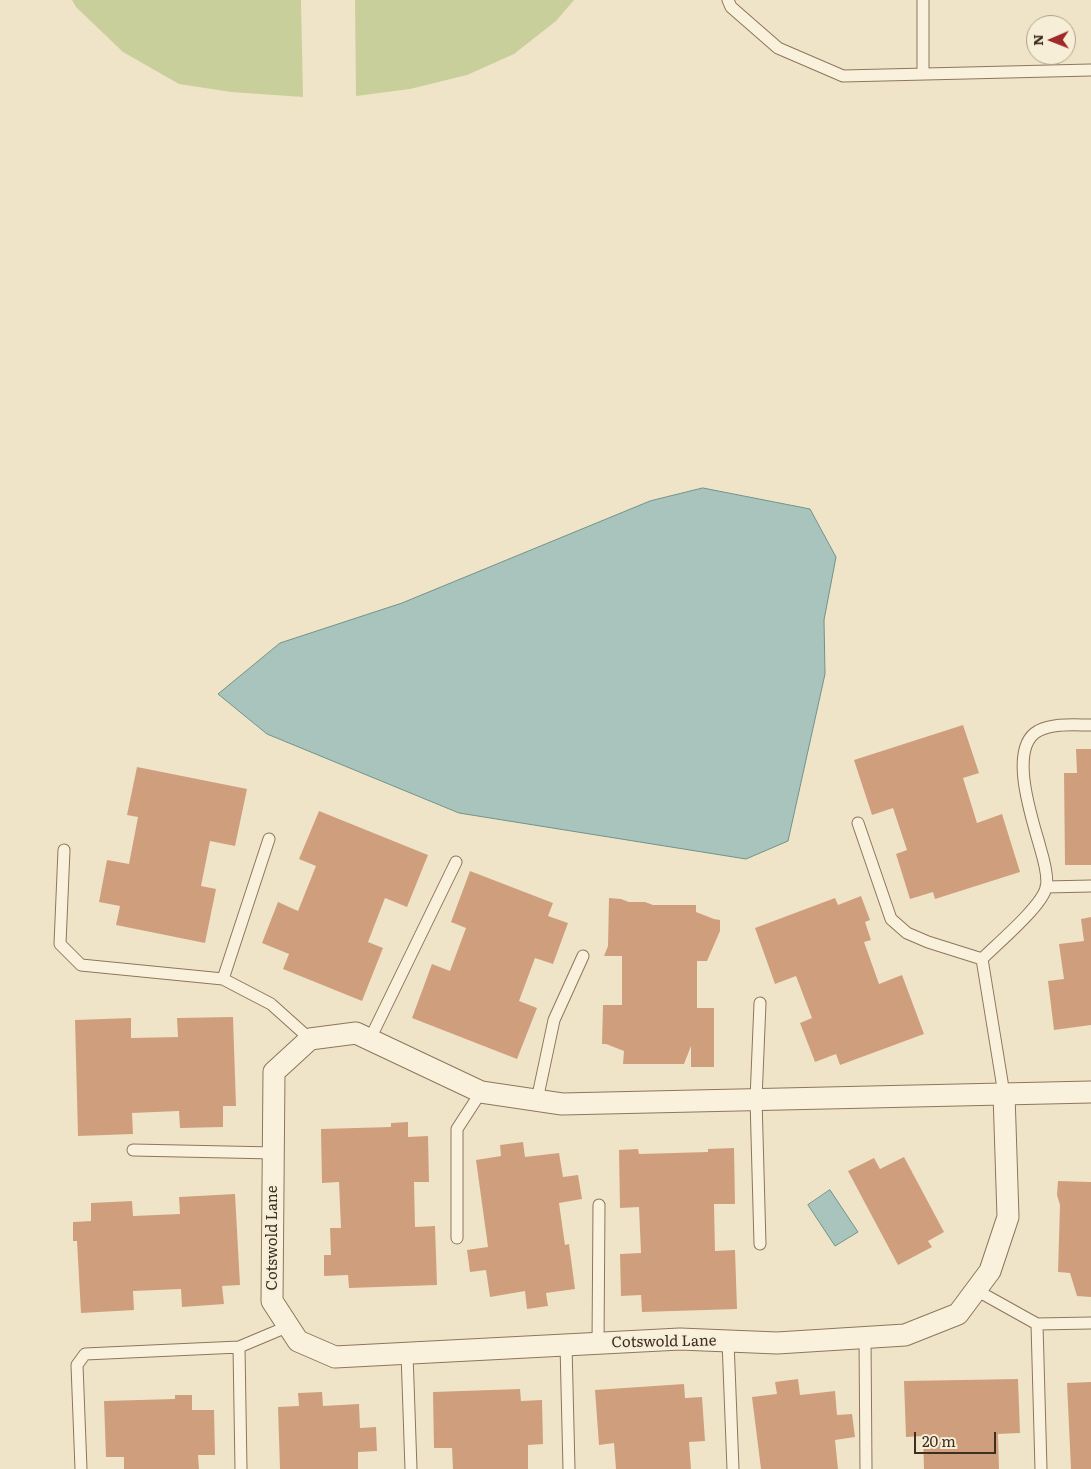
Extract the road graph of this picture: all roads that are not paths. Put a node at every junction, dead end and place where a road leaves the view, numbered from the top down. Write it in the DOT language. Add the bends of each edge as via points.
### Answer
graph roads {
  1 [pos="728,0"];
  2 [pos="923,0"];
  3 [pos="1091,70"];
  4 [pos="923,74"];
  5 [pos="1091,725"];
  6 [pos="858,823"];
  7 [pos="268,839"];
  8 [pos="64,850"];
  9 [pos="456,862"];
  10 [pos="1091,886"];
  11 [pos="1046,887"];
  12 [pos="583,956"];
  13 [pos="982,959"];
  14 [pos="223,979"];
  15 [pos="760,1003"];
  16 [pos="310,1039"];
  17 [pos="370,1039"];
  18 [pos="481,1092"];
  19 [pos="1091,1092"];
  20 [pos="1004,1094"];
  21 [pos="537,1100"];
  22 [pos="756,1100"];
  23 [pos="133,1150"];
  24 [pos="274,1153"];
  25 [pos="599,1205"];
  26 [pos="456,1238"];
  27 [pos="760,1244"];
  28 [pos="976,1290"];
  29 [pos="1036,1324"];
  30 [pos="1091,1324"];
  31 [pos="289,1326"];
  32 [pos="865,1338"];
  33 [pos="728,1341"];
  34 [pos="598,1344"];
  35 [pos="566,1345"];
  36 [pos="239,1347"];
  37 [pos="407,1354"];
  38 [pos="81,1469"];
  39 [pos="241,1469"];
  40 [pos="411,1469"];
  41 [pos="569,1469"];
  42 [pos="733,1469"];
  43 [pos="866,1469"];
  44 [pos="1041,1469"];
  1 -- 4 [label="lane" via="731,7 778,48 843,76"];
  2 -- 4 [label="lane"];
  3 -- 4 [label="lane"];
  5 -- 11 [label="lane" via="1056,725 1037,732 1027,745 1022,771 1027,801 1044,858"];
  6 -- 13 [label="lane" via="891,919 907,933"];
  7 -- 14 [label="lane"];
  8 -- 14 [label="lane" via="60,944 81,965"];
  9 -- 17 [label="lane"];
  10 -- 11 [label="lane"];
  11 -- 13 [label="lane" via="1039,902"];
  12 -- 21 [label="lane" via="554,1020"];
  13 -- 20 [label="lane"];
  14 -- 16 [label="lane" via="271,1004"];
  15 -- 22 [label="lane"];
  16 -- 17 [label="street" via="356,1033"];
  16 -- 24 [label="street, Cotswold Lane" via="274,1072"];
  17 -- 18 [label="street"];
  18 -- 21 [label="street"];
  18 -- 26 [label="lane" via="457,1129"];
  19 -- 20 [label="street"];
  20 -- 22 [label="street"];
  20 -- 28 [label="street, Cotswold Lane" via="1008,1217 990,1271"];
  21 -- 22 [label="street" via="562,1104"];
  22 -- 27 [label="lane"];
  23 -- 24 [label="lane"];
  24 -- 31 [label="street, Cotswold Lane" via="272,1301"];
  25 -- 34 [label="lane"];
  28 -- 29 [label="lane"];
  28 -- 32 [label="street, Cotswold Lane" via="958,1314 905,1336"];
  29 -- 30 [label="lane"];
  29 -- 44 [label="lane"];
  31 -- 36 [label="lane"];
  31 -- 37 [label="street, Cotswold Lane" via="298,1341 335,1357"];
  32 -- 33 [label="street, Cotswold Lane" via="777,1343"];
  32 -- 43 [label="lane"];
  33 -- 34 [label="street, Cotswold Lane" via="680,1339"];
  33 -- 42 [label="lane"];
  34 -- 35 [label="street, Cotswold Lane"];
  35 -- 37 [label="street, Cotswold Lane"];
  35 -- 41 [label="lane"];
  36 -- 38 [label="lane" via="85,1354 77,1365"];
  36 -- 39 [label="lane"];
  37 -- 40 [label="lane"];
}
